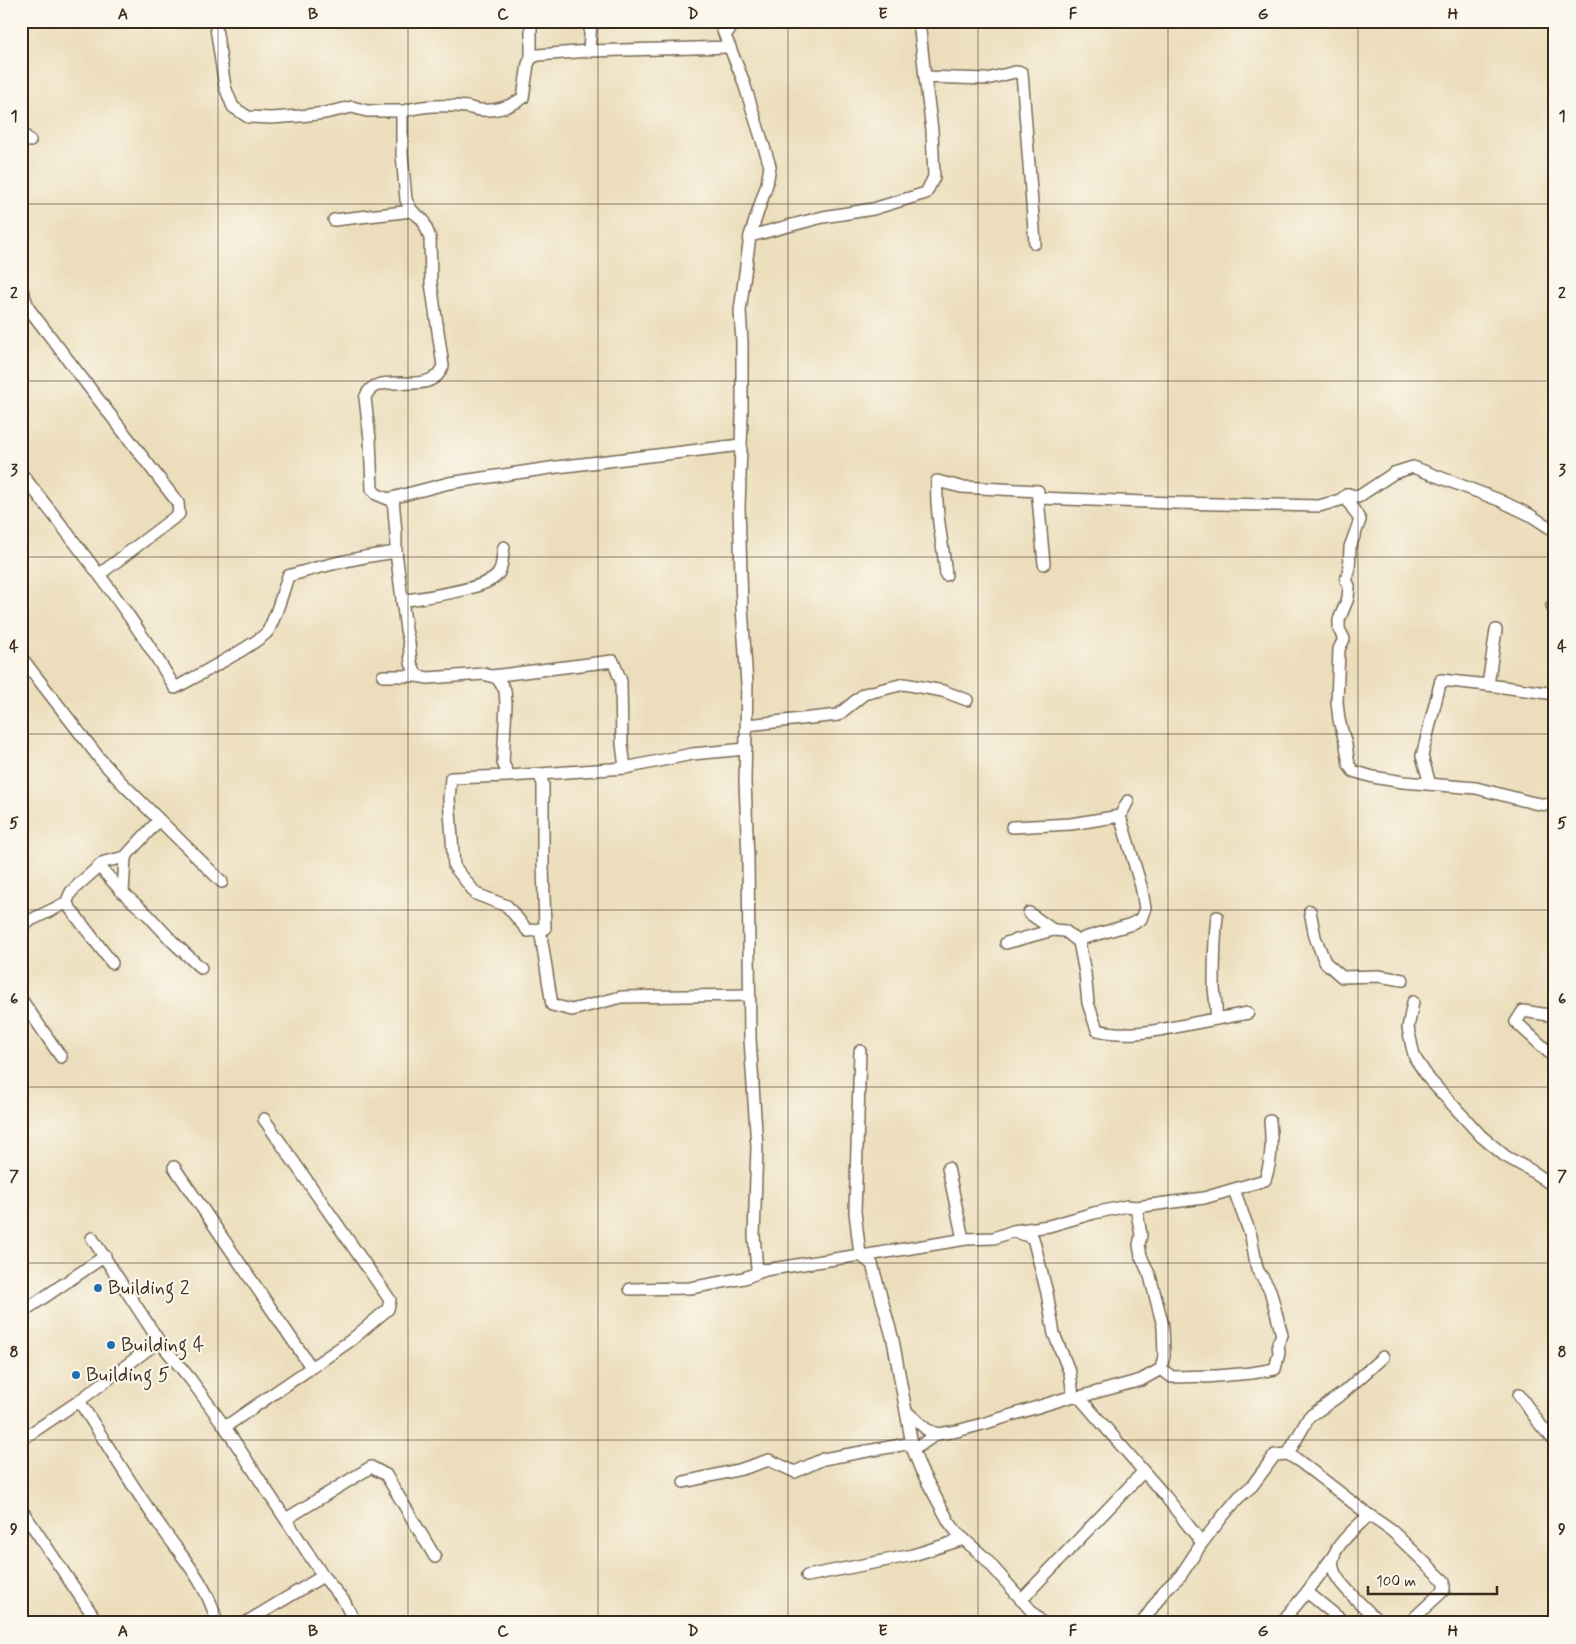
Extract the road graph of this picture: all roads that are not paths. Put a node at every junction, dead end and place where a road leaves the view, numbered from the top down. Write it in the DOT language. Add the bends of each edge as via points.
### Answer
graph roads {
  1 [pos="215,21"];
  2 [pos="531,21"];
  3 [pos="591,21"];
  4 [pos="719,21"];
  5 [pos="736,21"];
  6 [pos="919,21"];
  7 [pos="725,35"];
  8 [pos="730,47"];
  9 [pos="589,51"];
  10 [pos="531,58"];
  11 [pos="925,78"];
  12 [pos="404,111"];
  13 [pos="21,132"];
  14 [pos="30,141"];
  15 [pos="412,211"];
  16 [pos="334,220"];
  17 [pos="750,236"];
  18 [pos="1035,243"];
  19 [pos="21,288"];
  20 [pos="741,445"];
  21 [pos="21,473"];
  22 [pos="1348,494"];
  23 [pos="393,498"];
  24 [pos="1038,498"];
  25 [pos="1555,529"];
  26 [pos="504,547"];
  27 [pos="396,552"];
  28 [pos="1044,564"];
  29 [pos="100,574"];
  30 [pos="946,575"];
  31 [pos="402,601"];
  32 [pos="1496,630"];
  33 [pos="21,656"];
  34 [pos="383,676"];
  35 [pos="417,676"];
  36 [pos="492,676"];
  37 [pos="1488,685"];
  38 [pos="1555,694"];
  39 [pos="967,700"];
  40 [pos="746,725"];
  41 [pos="746,749"];
  42 [pos="625,768"];
  43 [pos="539,774"];
  44 [pos="509,776"];
  45 [pos="1430,784"];
  46 [pos="1128,802"];
  47 [pos="1555,806"];
  48 [pos="1120,816"];
  49 [pos="159,820"];
  50 [pos="1012,827"];
  51 [pos="125,857"];
  52 [pos="99,866"];
  53 [pos="222,882"];
  54 [pos="123,893"];
  55 [pos="66,904"];
  56 [pos="1310,910"];
  57 [pos="1029,913"];
  58 [pos="1217,918"];
  59 [pos="21,928"];
  60 [pos="540,929"];
  61 [pos="1053,930"];
  62 [pos="1078,942"];
  63 [pos="1006,943"];
  64 [pos="112,963"];
  65 [pos="201,968"];
  66 [pos="1403,980"];
  67 [pos="749,994"];
  68 [pos="21,998"];
  69 [pos="1414,1002"];
  70 [pos="1248,1013"];
  71 [pos="1555,1016"];
  72 [pos="1216,1019"];
  73 [pos="860,1051"];
  74 [pos="61,1057"];
  75 [pos="1555,1058"];
  76 [pos="264,1119"];
  77 [pos="1270,1121"];
  78 [pos="174,1167"];
  79 [pos="948,1168"];
  80 [pos="1555,1187"];
  81 [pos="1234,1190"];
  82 [pos="1136,1207"];
  83 [pos="1013,1231"];
  84 [pos="92,1238"];
  85 [pos="963,1239"];
  86 [pos="105,1256"];
  87 [pos="861,1256"];
  88 [pos="765,1270"];
  89 [pos="630,1289"];
  90 [pos="21,1313"];
  91 [pos="159,1341"];
  92 [pos="1383,1357"];
  93 [pos="310,1367"];
  94 [pos="1161,1369"];
  95 [pos="1519,1395"];
  96 [pos="1076,1396"];
  97 [pos="79,1401"];
  98 [pos="906,1411"];
  99 [pos="225,1427"];
  100 [pos="937,1434"];
  101 [pos="21,1440"];
  102 [pos="1555,1441"];
  103 [pos="912,1447"];
  104 [pos="1288,1454"];
  105 [pos="1144,1472"];
  106 [pos="684,1482"];
  107 [pos="21,1509"];
  108 [pos="1369,1515"];
  109 [pos="286,1518"];
  110 [pos="964,1539"];
  111 [pos="1202,1543"];
  112 [pos="1335,1553"];
  113 [pos="435,1557"];
  114 [pos="323,1576"];
  115 [pos="807,1576"];
  116 [pos="1308,1592"];
  117 [pos="1022,1600"];
  118 [pos="1142,1622"];
  119 [pos="98,1623"];
  120 [pos="217,1623"];
  121 [pos="244,1623"];
  122 [pos="355,1623"];
  123 [pos="1042,1623"];
  124 [pos="1281,1623"];
  125 [pos="1345,1623"];
  126 [pos="1380,1623"];
  127 [pos="1412,1623"];
  1 -- 12 [label="street" via="225,87 233,107 248,117 307,115 352,107 367,111"];
  2 -- 10 [label="street"];
  3 -- 9 [label="street"];
  4 -- 7 [label="street"];
  5 -- 7 [label="street"];
  6 -- 11 [label="street"];
  7 -- 8 [label="street"];
  8 -- 9 [label="street"];
  8 -- 17 [label="street" via="770,166"];
  9 -- 10 [label="street"];
  10 -- 12 [label="street" via="523,98 514,103 496,109 437,106"];
  11 -- 17 [label="street" via="934,177 926,192 873,209 823,217"];
  11 -- 18 [label="street" via="987,79 1022,73"];
  12 -- 15 [label="street" via="402,154 406,200"];
  13 -- 14 [label="street"];
  15 -- 16 [label="street"];
  15 -- 23 [label="street" via="423,220 430,238 431,283 443,366 433,379 417,383 382,383 372,387 365,398 372,488 376,494"];
  17 -- 20 [label="street" via="740,311"];
  19 -- 29 [label="street" via="30,309 180,508 180,514"];
  20 -- 23 [label="street" via="557,466 450,483"];
  20 -- 40 [label="street" via="739,507"];
  21 -- 29 [label="street"];
  22 -- 24 [label="street" via="1319,506"];
  22 -- 25 [label="street" via="1358,497 1394,473 1413,467 1499,500"];
  22 -- 45 [label="street" via="1348,501 1360,520 1350,547 1346,580 1348,598 1340,620 1344,639 1340,649 1337,696 1348,765 1353,771 1382,779"];
  23 -- 27 [label="street"];
  24 -- 28 [label="street"];
  24 -- 30 [label="street" via="1038,490 961,487 937,481 936,501"];
  26 -- 31 [label="street" via="499,573 490,581 455,592"];
  27 -- 29 [label="street" via="320,565 288,576 267,633 175,688"];
  27 -- 31 [label="street"];
  31 -- 35 [label="street" via="411,664"];
  32 -- 37 [label="street"];
  33 -- 49 [label="street" via="100,759"];
  34 -- 35 [label="street"];
  35 -- 36 [label="street"];
  36 -- 42 [label="street" via="613,661 621,681"];
  36 -- 44 [label="street" via="505,690 503,763"];
  37 -- 38 [label="street"];
  37 -- 45 [label="street" via="1441,680 1422,756"];
  39 -- 40 [label="street" via="943,690 904,684 864,694 838,715"];
  40 -- 41 [label="street"];
  41 -- 42 [label="street" via="692,754"];
  41 -- 67 [label="street"];
  42 -- 43 [label="street"];
  43 -- 44 [label="street"];
  43 -- 60 [label="street" via="543,784 545,928"];
  44 -- 60 [label="street" via="451,778 449,798 454,866 476,894 507,906 528,930"];
  45 -- 47 [label="street" via="1476,788"];
  46 -- 48 [label="street"];
  48 -- 50 [label="street" via="1071,824"];
  48 -- 62 [label="street" via="1145,908 1141,919 1129,926"];
  49 -- 51 [label="street"];
  49 -- 53 [label="street"];
  51 -- 52 [label="street"];
  51 -- 54 [label="street"];
  52 -- 54 [label="street"];
  52 -- 55 [label="street" via="71,892"];
  54 -- 65 [label="street"];
  55 -- 59 [label="street"];
  55 -- 64 [label="street"];
  56 -- 66 [label="street" via="1314,937 1325,962 1342,977 1378,976"];
  57 -- 61 [label="street"];
  58 -- 72 [label="street"];
  60 -- 67 [label="street" via="552,1005 572,1010 621,997"];
  61 -- 62 [label="street" via="1064,931"];
  61 -- 63 [label="street"];
  62 -- 72 [label="street" via="1088,1003 1097,1030 1110,1033 1160,1031"];
  67 -- 88 [label="street" via="757,1147 754,1236 757,1269"];
  68 -- 74 [label="street"];
  69 -- 80 [label="street" via="1408,1028 1415,1058 1429,1079 1481,1136 1505,1156"];
  70 -- 72 [label="street"];
  71 -- 75 [label="street" via="1523,1011 1516,1022"];
  73 -- 87 [label="street" via="855,1212"];
  76 -- 93 [label="street" via="390,1300 388,1309 350,1341"];
  77 -- 81 [label="street" via="1272,1147 1265,1180"];
  78 -- 93 [label="street"];
  79 -- 85 [label="street"];
  81 -- 82 [label="street" via="1204,1198"];
  81 -- 94 [label="street" via="1251,1236 1257,1269 1270,1290 1282,1334 1275,1369 1210,1376 1172,1376"];
  82 -- 83 [label="street" via="1127,1206 1049,1226"];
  82 -- 94 [label="street" via="1141,1256 1150,1276 1163,1326"];
  83 -- 85 [label="street" via="994,1238"];
  83 -- 96 [label="street" via="1033,1238 1054,1334"];
  84 -- 86 [label="street"];
  85 -- 87 [label="street"];
  86 -- 90 [label="street"];
  86 -- 91 [label="street"];
  87 -- 88 [label="street"];
  87 -- 98 [label="street" via="872,1264 893,1340"];
  88 -- 89 [label="street" via="744,1278 690,1288"];
  91 -- 97 [label="street"];
  91 -- 99 [label="street"];
  92 -- 104 [label="street" via="1343,1393 1309,1417"];
  93 -- 99 [label="street"];
  94 -- 96 [label="street" via="1141,1380"];
  95 -- 102 [label="street"];
  96 -- 100 [label="street"];
  96 -- 105 [label="street"];
  97 -- 101 [label="street"];
  97 -- 120 [label="street" via="158,1524 201,1582"];
  98 -- 100 [label="street" via="926,1429"];
  98 -- 103 [label="street"];
  99 -- 109 [label="street"];
  100 -- 103 [label="street"];
  103 -- 106 [label="street" via="823,1459 795,1472 770,1460"];
  103 -- 110 [label="street" via="949,1522"];
  104 -- 108 [label="street"];
  104 -- 111 [label="street" via="1276,1455"];
  105 -- 111 [label="street"];
  105 -- 117 [label="street"];
  107 -- 119 [label="street"];
  108 -- 112 [label="street"];
  108 -- 127 [label="street" via="1392,1531 1444,1581 1444,1590"];
  109 -- 113 [label="street" via="371,1467 386,1475"];
  109 -- 114 [label="street"];
  110 -- 115 [label="street" via="913,1555"];
  110 -- 117 [label="street"];
  111 -- 118 [label="street" via="1181,1575 1164,1591"];
  112 -- 116 [label="street"];
  112 -- 126 [label="street" via="1333,1570 1340,1581"];
  114 -- 121 [label="street"];
  114 -- 122 [label="street" via="344,1601"];
  116 -- 124 [label="street"];
  116 -- 125 [label="street"];
  117 -- 123 [label="street"];
}
